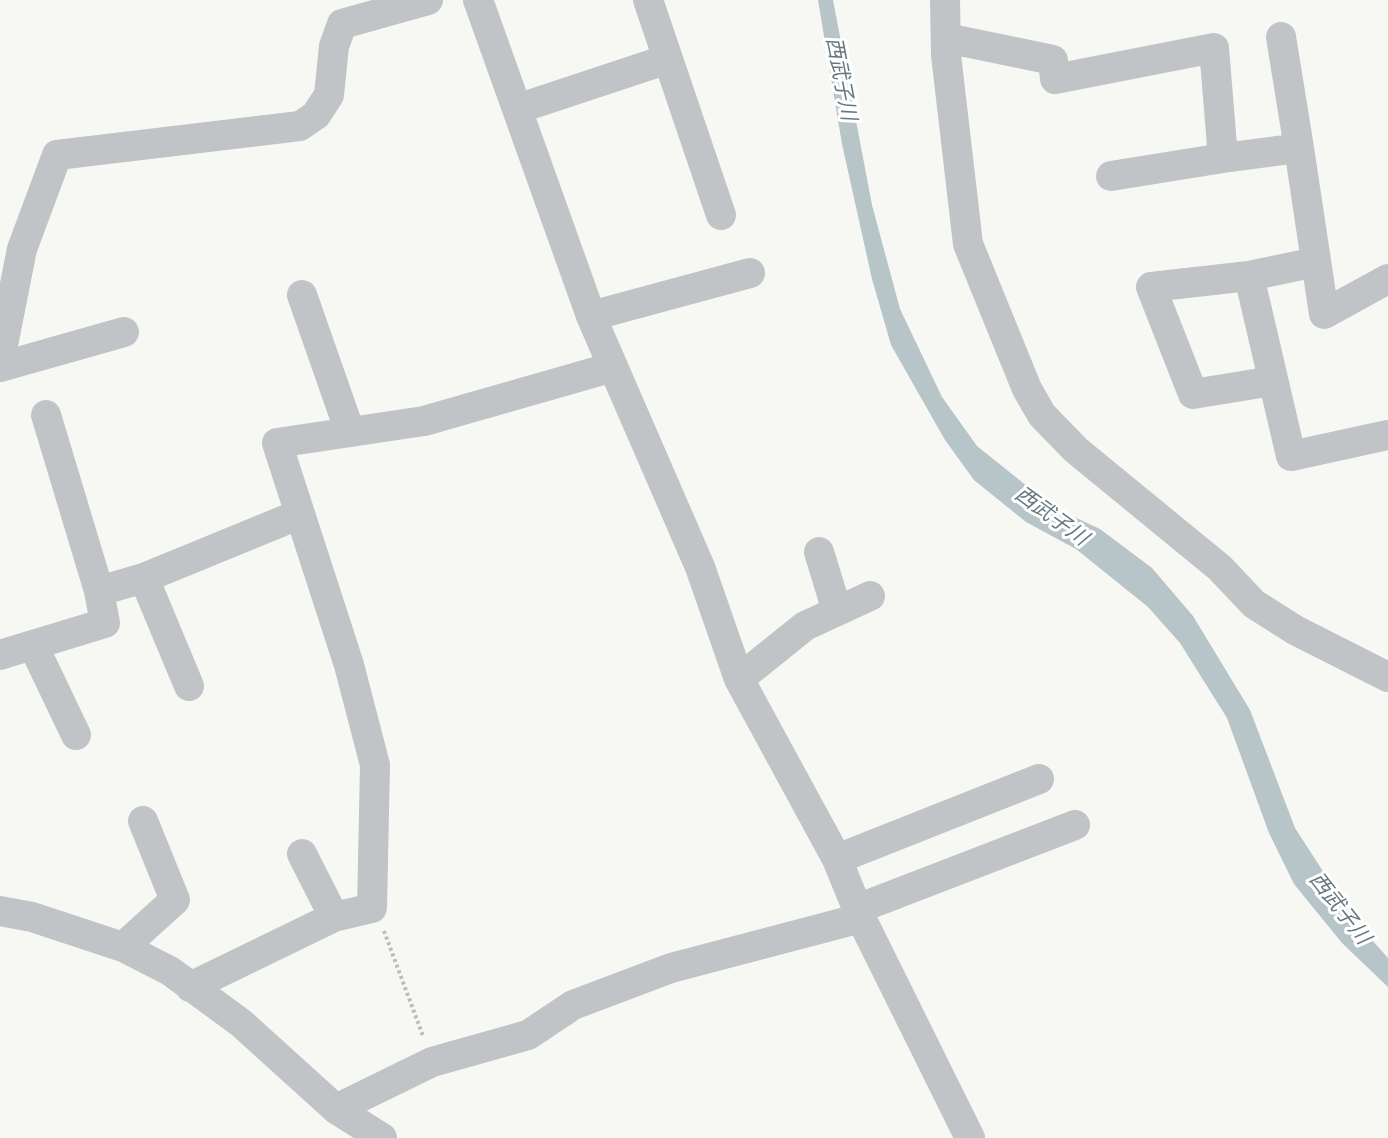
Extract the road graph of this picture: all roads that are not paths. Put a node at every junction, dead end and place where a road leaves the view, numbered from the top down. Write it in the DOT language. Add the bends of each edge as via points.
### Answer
graph roads {
  1 [pos="428,0"];
  2 [pos="478,0"];
  3 [pos="648,0"];
  4 [pos="945,0"];
  5 [pos="1281,37"];
  6 [pos="946,38"];
  7 [pos="668,59"];
  8 [pos="517,109"];
  9 [pos="1299,148"];
  10 [pos="1223,158"];
  11 [pos="1111,176"];
  12 [pos="721,216"];
  13 [pos="11,251"];
  14 [pos="1316,262"];
  15 [pos="750,273"];
  16 [pos="1249,276"];
  17 [pos="1388,279"];
  18 [pos="302,295"];
  19 [pos="591,316"];
  20 [pos="124,332"];
  21 [pos="0,360"];
  22 [pos="613,366"];
  23 [pos="0,367"];
  24 [pos="1274,381"];
  25 [pos="46,415"];
  26 [pos="350,432"];
  27 [pos="1388,435"];
  28 [pos="300,514"];
  29 [pos="819,552"];
  30 [pos="144,578"];
  31 [pos="99,591"];
  32 [pos="870,596"];
  33 [pos="837,611"];
  34 [pos="33,645"];
  35 [pos="0,655"];
  36 [pos="1388,676"];
  37 [pos="739,679"];
  38 [pos="189,686"];
  39 [pos="76,735"];
  40 [pos="1039,779"];
  41 [pos="143,821"];
  42 [pos="1075,825"];
  43 [pos="302,854"];
  44 [pos="837,859"];
  45 [pos="0,911"];
  46 [pos="859,913"];
  47 [pos="334,917"];
  48 [pos="123,946"];
  49 [pos="190,987"];
  50 [pos="336,1109"];
  51 [pos="382,1138"];
  52 [pos="970,1138"];
  1 -- 13 [label="street" via="342,24 334,46 329,95 316,115 300,126 57,155"];
  2 -- 8 [label="street"];
  3 -- 7 [label="street"];
  4 -- 6 [label="street"];
  5 -- 9 [label="street"];
  6 -- 10 [label="street" via="1053,60 1055,79 1215,48"];
  6 -- 36 [label="street" via="968,244 1027,389 1042,415 1076,450 1220,568 1254,604 1295,630"];
  7 -- 8 [label="street"];
  7 -- 12 [label="street"];
  8 -- 19 [label="street"];
  9 -- 10 [label="street"];
  9 -- 14 [label="street"];
  10 -- 11 [label="street"];
  13 -- 21 [label="street"];
  14 -- 16 [label="street"];
  14 -- 17 [label="street" via="1324,314"];
  15 -- 19 [label="street"];
  16 -- 24 [label="street"];
  16 -- 24 [label="street" via="1151,287 1193,394"];
  18 -- 26 [label="street"];
  19 -- 22 [label="street"];
  20 -- 23 [label="street"];
  22 -- 26 [label="street" via="424,421"];
  22 -- 37 [label="street" via="700,567"];
  24 -- 27 [label="street" via="1290,456"];
  25 -- 31 [label="street"];
  26 -- 28 [label="street" via="277,443"];
  28 -- 30 [label="street"];
  28 -- 47 [label="street" via="349,665 375,765 372,908"];
  29 -- 33 [label="street"];
  30 -- 31 [label="street"];
  30 -- 38 [label="street"];
  31 -- 34 [label="street" via="105,623"];
  32 -- 33 [label="street"];
  33 -- 37 [label="street" via="805,626"];
  34 -- 35 [label="street"];
  34 -- 39 [label="street"];
  37 -- 44 [label="street"];
  40 -- 44 [label="street"];
  41 -- 48 [label="street" via="176,900"];
  42 -- 46 [label="street"];
  43 -- 47 [label="street"];
  44 -- 46 [label="street"];
  45 -- 48 [label="street"];
  46 -- 50 [label="street" via="671,968 573,1005 528,1035 432,1062"];
  46 -- 52 [label="street"];
  47 -- 49 [label="street"];
  48 -- 49 [label="street" via="170,971"];
  49 -- 50 [label="street" via="241,1023"];
  50 -- 51 [label="street"];
}
